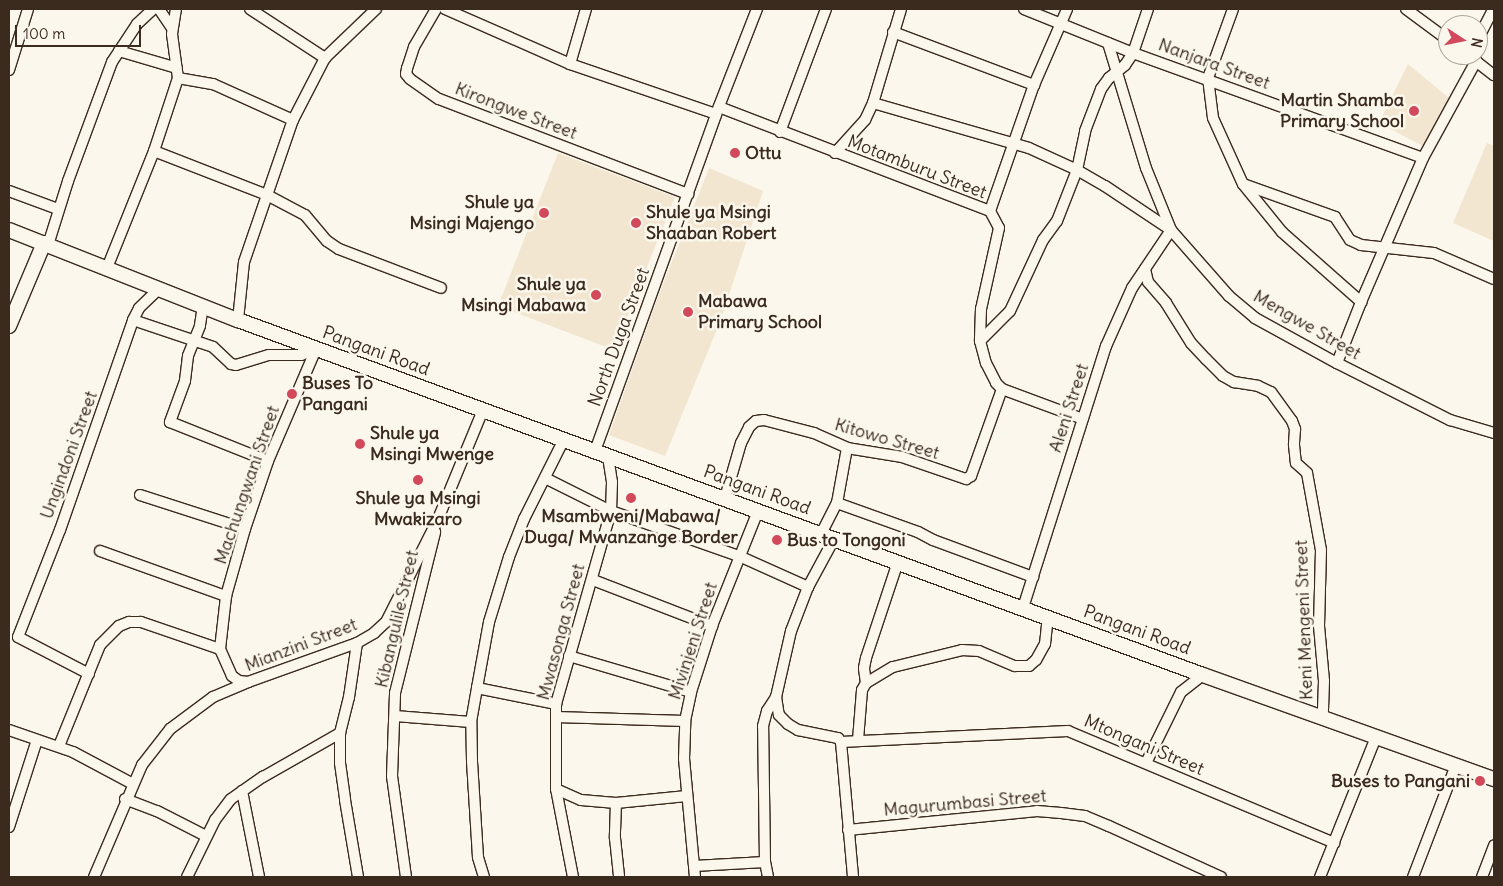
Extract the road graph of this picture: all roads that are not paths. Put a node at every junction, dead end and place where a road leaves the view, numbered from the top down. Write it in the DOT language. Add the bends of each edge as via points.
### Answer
graph roads {
  1 [pos="28,9"];
  2 [pos="153,9"];
  3 [pos="159,9"];
  4 [pos="176,9"];
  5 [pos="250,9"];
  6 [pos="376,9"];
  7 [pos="436,9"];
  8 [pos="445,9"];
  9 [pos="586,9"];
  10 [pos="757,9"];
  11 [pos="826,9"];
  12 [pos="901,9"];
  13 [pos="1024,9"];
  14 [pos="1067,9"];
  15 [pos="1148,9"];
  16 [pos="1233,9"];
  17 [pos="1406,9"];
  18 [pos="1061,22"];
  19 [pos="172,28"];
  20 [pos="894,32"];
  21 [pos="1438,33"];
  22 [pos="13,42"];
  23 [pos="1108,43"];
  24 [pos="119,51"];
  25 [pos="1133,53"];
  26 [pos="325,58"];
  27 [pos="570,64"];
  28 [pos="1467,65"];
  29 [pos="1481,65"];
  30 [pos="9,70"];
  31 [pos="1116,72"];
  32 [pos="178,73"];
  33 [pos="1494,75"];
  34 [pos="1208,78"];
  35 [pos="1034,85"];
  36 [pos="873,103"];
  37 [pos="717,110"];
  38 [pos="293,120"];
  39 [pos="780,132"];
  40 [pos="1016,143"];
  41 [pos="154,151"];
  42 [pos="835,153"];
  43 [pos="1423,158"];
  44 [pos="1076,170"];
  45 [pos="1243,184"];
  46 [pos="9,191"];
  47 [pos="688,194"];
  48 [pos="268,195"];
  49 [pos="58,209"];
  50 [pos="990,211"];
  51 [pos="1171,230"];
  52 [pos="9,231"];
  53 [pos="46,244"];
  54 [pos="1386,248"];
  55 [pos="107,268"];
  56 [pos="1145,269"];
  57 [pos="1494,279"];
  58 [pos="441,288"];
  59 [pos="159,289"];
  60 [pos="1361,302"];
  61 [pos="203,306"];
  62 [pos="133,320"];
  63 [pos="238,320"];
  64 [pos="9,326"];
  65 [pos="194,341"];
  66 [pos="980,341"];
  67 [pos="316,349"];
  68 [pos="1338,363"];
  69 [pos="1002,389"];
  70 [pos="483,410"];
  71 [pos="1083,419"];
  72 [pos="1494,432"];
  73 [pos="564,438"];
  74 [pos="847,448"];
  75 [pos="602,453"];
  76 [pos="268,461"];
  77 [pos="545,478"];
  78 [pos="140,496"];
  79 [pos="725,498"];
  80 [pos="837,503"];
  81 [pos="611,511"];
  82 [pos="758,511"];
  83 [pos="438,519"];
  84 [pos="245,529"];
  85 [pos="828,536"];
  86 [pos="100,551"];
  87 [pos="738,556"];
  88 [pos="898,562"];
  89 [pos="1033,577"];
  90 [pos="593,580"];
  91 [pos="808,587"];
  92 [pos="226,596"];
  93 [pos="1023,608"];
  94 [pos="1048,617"];
  95 [pos="712,626"];
  96 [pos="13,638"];
  97 [pos="357,643"];
  98 [pos="220,649"];
  99 [pos="569,656"];
  100 [pos="89,674"];
  101 [pos="1203,675"];
  102 [pos="248,682"];
  103 [pos="866,683"];
  104 [pos="477,688"];
  105 [pos="691,692"];
  106 [pos="776,697"];
  107 [pos="556,704"];
  108 [pos="395,716"];
  109 [pos="556,717"];
  110 [pos="1323,717"];
  111 [pos="685,721"];
  112 [pos="472,722"];
  113 [pos="9,730"];
  114 [pos="340,733"];
  115 [pos="1376,736"];
  116 [pos="37,740"];
  117 [pos="858,740"];
  118 [pos="841,742"];
  119 [pos="59,746"];
  120 [pos="1146,763"];
  121 [pos="1456,765"];
  122 [pos="1494,779"];
  123 [pos="133,784"];
  124 [pos="556,789"];
  125 [pos="242,791"];
  126 [pos="687,796"];
  127 [pos="125,799"];
  128 [pos="616,803"];
  129 [pos="9,827"];
  130 [pos="848,830"];
  131 [pos="206,836"];
  132 [pos="1334,843"];
  133 [pos="1494,845"];
  134 [pos="764,862"];
  135 [pos="694,866"];
  136 [pos="94,877"];
  137 [pos="187,877"];
  138 [pos="260,877"];
  139 [pos="358,877"];
  140 [pos="406,877"];
  141 [pos="484,877"];
  142 [pos="573,877"];
  143 [pos="619,877"];
  144 [pos="695,877"];
  145 [pos="768,877"];
  146 [pos="853,877"];
  147 [pos="1221,877"];
  148 [pos="1320,877"];
  149 [pos="1413,877"];
  150 [pos="1482,877"];
  1 -- 22 [label="street"];
  2 -- 24 [label="street" via="137,24"];
  3 -- 19 [label="street"];
  4 -- 19 [label="street"];
  5 -- 26 [label="street"];
  6 -- 26 [label="street"];
  7 -- 47 [label="street, Kirongwe Street" via="414,47 407,68 410,79 439,99"];
  8 -- 27 [label="street, Motamburu Street"];
  9 -- 27 [label="street"];
  10 -- 37 [label="street, North Duga Street"];
  11 -- 39 [label="street"];
  12 -- 20 [label="street"];
  13 -- 18 [label="street, Nanjara Street"];
  14 -- 18 [label="street"];
  15 -- 25 [label="street"];
  16 -- 34 [label="street"];
  17 -- 21 [label="street"];
  18 -- 23 [label="street, Nanjara Street"];
  18 -- 35 [label="street"];
  19 -- 32 [label="street"];
  20 -- 35 [label="street"];
  20 -- 36 [label="street"];
  22 -- 30 [label="street"];
  23 -- 25 [label="street, Nanjara Street"];
  23 -- 31 [label="street, Mengwe Street"];
  24 -- 32 [label="street"];
  24 -- 49 [label="street" via="112,62"];
  25 -- 31 [label="street"];
  25 -- 34 [label="street, Nanjara Street"];
  26 -- 38 [label="street"];
  27 -- 37 [label="street, Motamburu Street"];
  28 -- 43 [label="street"];
  29 -- 33 [label="street"];
  31 -- 44 [label="street" via="1101,89"];
  31 -- 51 [label="street, Mengwe Street" via="1146,168"];
  32 -- 38 [label="street" via="213,84"];
  32 -- 41 [label="street"];
  34 -- 43 [label="street, Nanjara Street"];
  34 -- 45 [label="street" via="1214,118"];
  35 -- 40 [label="street"];
  36 -- 40 [label="street"];
  36 -- 42 [label="street" via="865,120"];
  37 -- 39 [label="street, Motamburu Street"];
  37 -- 47 [label="street, North Duga Street"];
  38 -- 48 [label="street"];
  39 -- 42 [label="street, Motamburu Street"];
  40 -- 44 [label="street"];
  40 -- 50 [label="street"];
  41 -- 48 [label="street"];
  41 -- 55 [label="street"];
  42 -- 50 [label="street, Motamburu Street"];
  43 -- 54 [label="street"];
  44 -- 51 [label="street"];
  44 -- 66 [label="street" via="1056,221 1043,240 1010,311"];
  45 -- 54 [label="street" via="1335,217 1350,240 1360,245"];
  45 -- 60 [label="street" via="1282,232"];
  46 -- 49 [label="street"];
  47 -- 75 [label="street, North Duga Street"];
  48 -- 58 [label="street" via="305,214 327,241 339,249"];
  48 -- 63 [label="street" via="244,262"];
  49 -- 53 [label="street"];
  50 -- 66 [label="street, Motamburu Street" via="999,228 981,309"];
  51 -- 56 [label="street, Aleni Street"];
  51 -- 68 [label="street, Mengwe Street" via="1229,296 1255,318"];
  52 -- 53 [label="main road, Pangani Road"];
  53 -- 55 [label="main road, Pangani Road"];
  53 -- 64 [label="main road"];
  54 -- 57 [label="street" via="1434,253"];
  54 -- 60 [label="street"];
  55 -- 59 [label="main road, Pangani Road"];
  56 -- 71 [label="street, Aleni Street" via="1119,314"];
  56 -- 110 [label="street, Keni Mengeni Street" via="1148,282 1206,359 1234,382 1271,392 1292,421 1296,463 1307,473 1321,550 1319,626 1324,681"];
  59 -- 61 [label="main road, Pangani Road"];
  59 -- 62 [label="street, Ungindoni Street" via="139,308"];
  60 -- 68 [label="street"];
  61 -- 63 [label="main road, Pangani Road"];
  61 -- 65 [label="street"];
  62 -- 65 [label="street"];
  62 -- 96 [label="street, Ungindoni Street" via="60,530"];
  63 -- 67 [label="main road, Pangani Road"];
  65 -- 67 [label="street" via="213,347 236,365 270,355 301,355"];
  65 -- 76 [label="street" via="188,356 185,381 170,422"];
  66 -- 69 [label="street, Motamburu Street" via="986,363"];
  67 -- 70 [label="main road, Pangani Road"];
  67 -- 76 [label="street, Machungwani Street"];
  68 -- 72 [label="street, Mengwe Street" via="1450,420"];
  69 -- 71 [label="street"];
  69 -- 74 [label="street, Kitowo Street" via="971,476 966,479 902,457"];
  70 -- 73 [label="main road, Pangani Road"];
  70 -- 83 [label="street, Mianzini Street"];
  71 -- 89 [label="street, Aleni Street"];
  73 -- 75 [label="main road, Pangani Road"];
  73 -- 77 [label="street"];
  74 -- 79 [label="street, Kitowo Street" via="814,433 756,421 741,443"];
  74 -- 80 [label="street"];
  75 -- 79 [label="main road, Pangani Road"];
  75 -- 81 [label="street, Mwasonga Street" via="612,482"];
  76 -- 84 [label="street, Machungwani Street"];
  77 -- 81 [label="street"];
  77 -- 104 [label="street" via="509,557 490,622"];
  78 -- 84 [label="street"];
  79 -- 82 [label="main road, Pangani Road"];
  80 -- 85 [label="street"];
  80 -- 89 [label="street"];
  81 -- 87 [label="street"];
  81 -- 90 [label="street, Mwasonga Street"];
  82 -- 85 [label="main road, Pangani Road"];
  82 -- 87 [label="street, Mivinjeni Street"];
  83 -- 97 [label="street, Mianzini Street" via="386,622 374,634"];
  83 -- 108 [label="street, Kibangulile Street" via="395,693"];
  84 -- 92 [label="street, Machungwani Street"];
  85 -- 88 [label="main road, Pangani Road"];
  85 -- 91 [label="street"];
  86 -- 92 [label="street"];
  87 -- 91 [label="street"];
  87 -- 95 [label="street, Mivinjeni Street"];
  88 -- 93 [label="main road, Pangani Road"];
  88 -- 103 [label="street" via="866,658"];
  89 -- 93 [label="street, Aleni Street"];
  90 -- 95 [label="street"];
  90 -- 99 [label="street, Mwasonga Street"];
  91 -- 106 [label="street" via="791,631"];
  92 -- 98 [label="street, Machungwani Street"];
  93 -- 94 [label="main road, Pangani Road"];
  94 -- 101 [label="main road, Pangani Road"];
  94 -- 103 [label="street" via="1045,644 1036,660 1028,666 1015,666 979,651 962,650 894,667"];
  95 -- 105 [label="street, Mivinjeni Street"];
  96 -- 100 [label="street"];
  97 -- 102 [label="street, Mianzini Street"];
  97 -- 114 [label="street"];
  98 -- 100 [label="street" via="141,622 129,622 119,626 100,644"];
  98 -- 102 [label="street" via="232,676"];
  99 -- 105 [label="street"];
  99 -- 107 [label="street, Mwasonga Street"];
  100 -- 119 [label="street"];
  101 -- 110 [label="main road, Pangani Road"];
  101 -- 120 [label="street" via="1181,692"];
  102 -- 123 [label="street, Mianzini Street" via="213,698 170,729 142,764"];
  103 -- 117 [label="street" via="862,690"];
  104 -- 107 [label="street"];
  104 -- 112 [label="street"];
  105 -- 111 [label="street, Mivinjeni Street"];
  106 -- 118 [label="street" via="779,715 788,724 798,730 838,738"];
  106 -- 134 [label="street" via="763,726"];
  107 -- 109 [label="street, Mwasonga Street"];
  108 -- 112 [label="street"];
  108 -- 140 [label="street, Kibangulile Street" via="392,776"];
  109 -- 111 [label="street"];
  109 -- 124 [label="street, Mwasonga Street"];
  110 -- 115 [label="main road, Pangani Road"];
  111 -- 126 [label="street, Mivinjeni Street"];
  112 -- 141 [label="street" via="478,857"];
  113 -- 116 [label="street"];
  114 -- 125 [label="street"];
  114 -- 139 [label="street" via="342,782"];
  115 -- 121 [label="main road, Pangani Road"];
  115 -- 132 [label="street"];
  116 -- 119 [label="street"];
  116 -- 129 [label="street"];
  117 -- 118 [label="street, Mtongani Street"];
  117 -- 120 [label="street, Mtongani Street" via="1068,732"];
  118 -- 130 [label="street"];
  119 -- 123 [label="street"];
  120 -- 132 [label="street, Mtongani Street"];
  121 -- 122 [label="main road, Pangani Road"];
  121 -- 149 [label="street"];
  123 -- 127 [label="street, Mianzini Street"];
  124 -- 128 [label="street" via="581,800"];
  124 -- 142 [label="street, Mwasonga Street"];
  125 -- 131 [label="street" via="231,799"];
  125 -- 138 [label="street"];
  126 -- 128 [label="street"];
  126 -- 135 [label="street, Mivinjeni Street"];
  127 -- 131 [label="street"];
  127 -- 136 [label="street, Mianzini Street"];
  128 -- 143 [label="street"];
  130 -- 146 [label="street"];
  130 -- 147 [label="street, Magurumbasi Street" via="1037,810 1085,816"];
  131 -- 137 [label="street"];
  132 -- 148 [label="street"];
  133 -- 150 [label="street"];
  134 -- 135 [label="street"];
  134 -- 145 [label="street"];
  135 -- 144 [label="street, Mivinjeni Street"];
}
